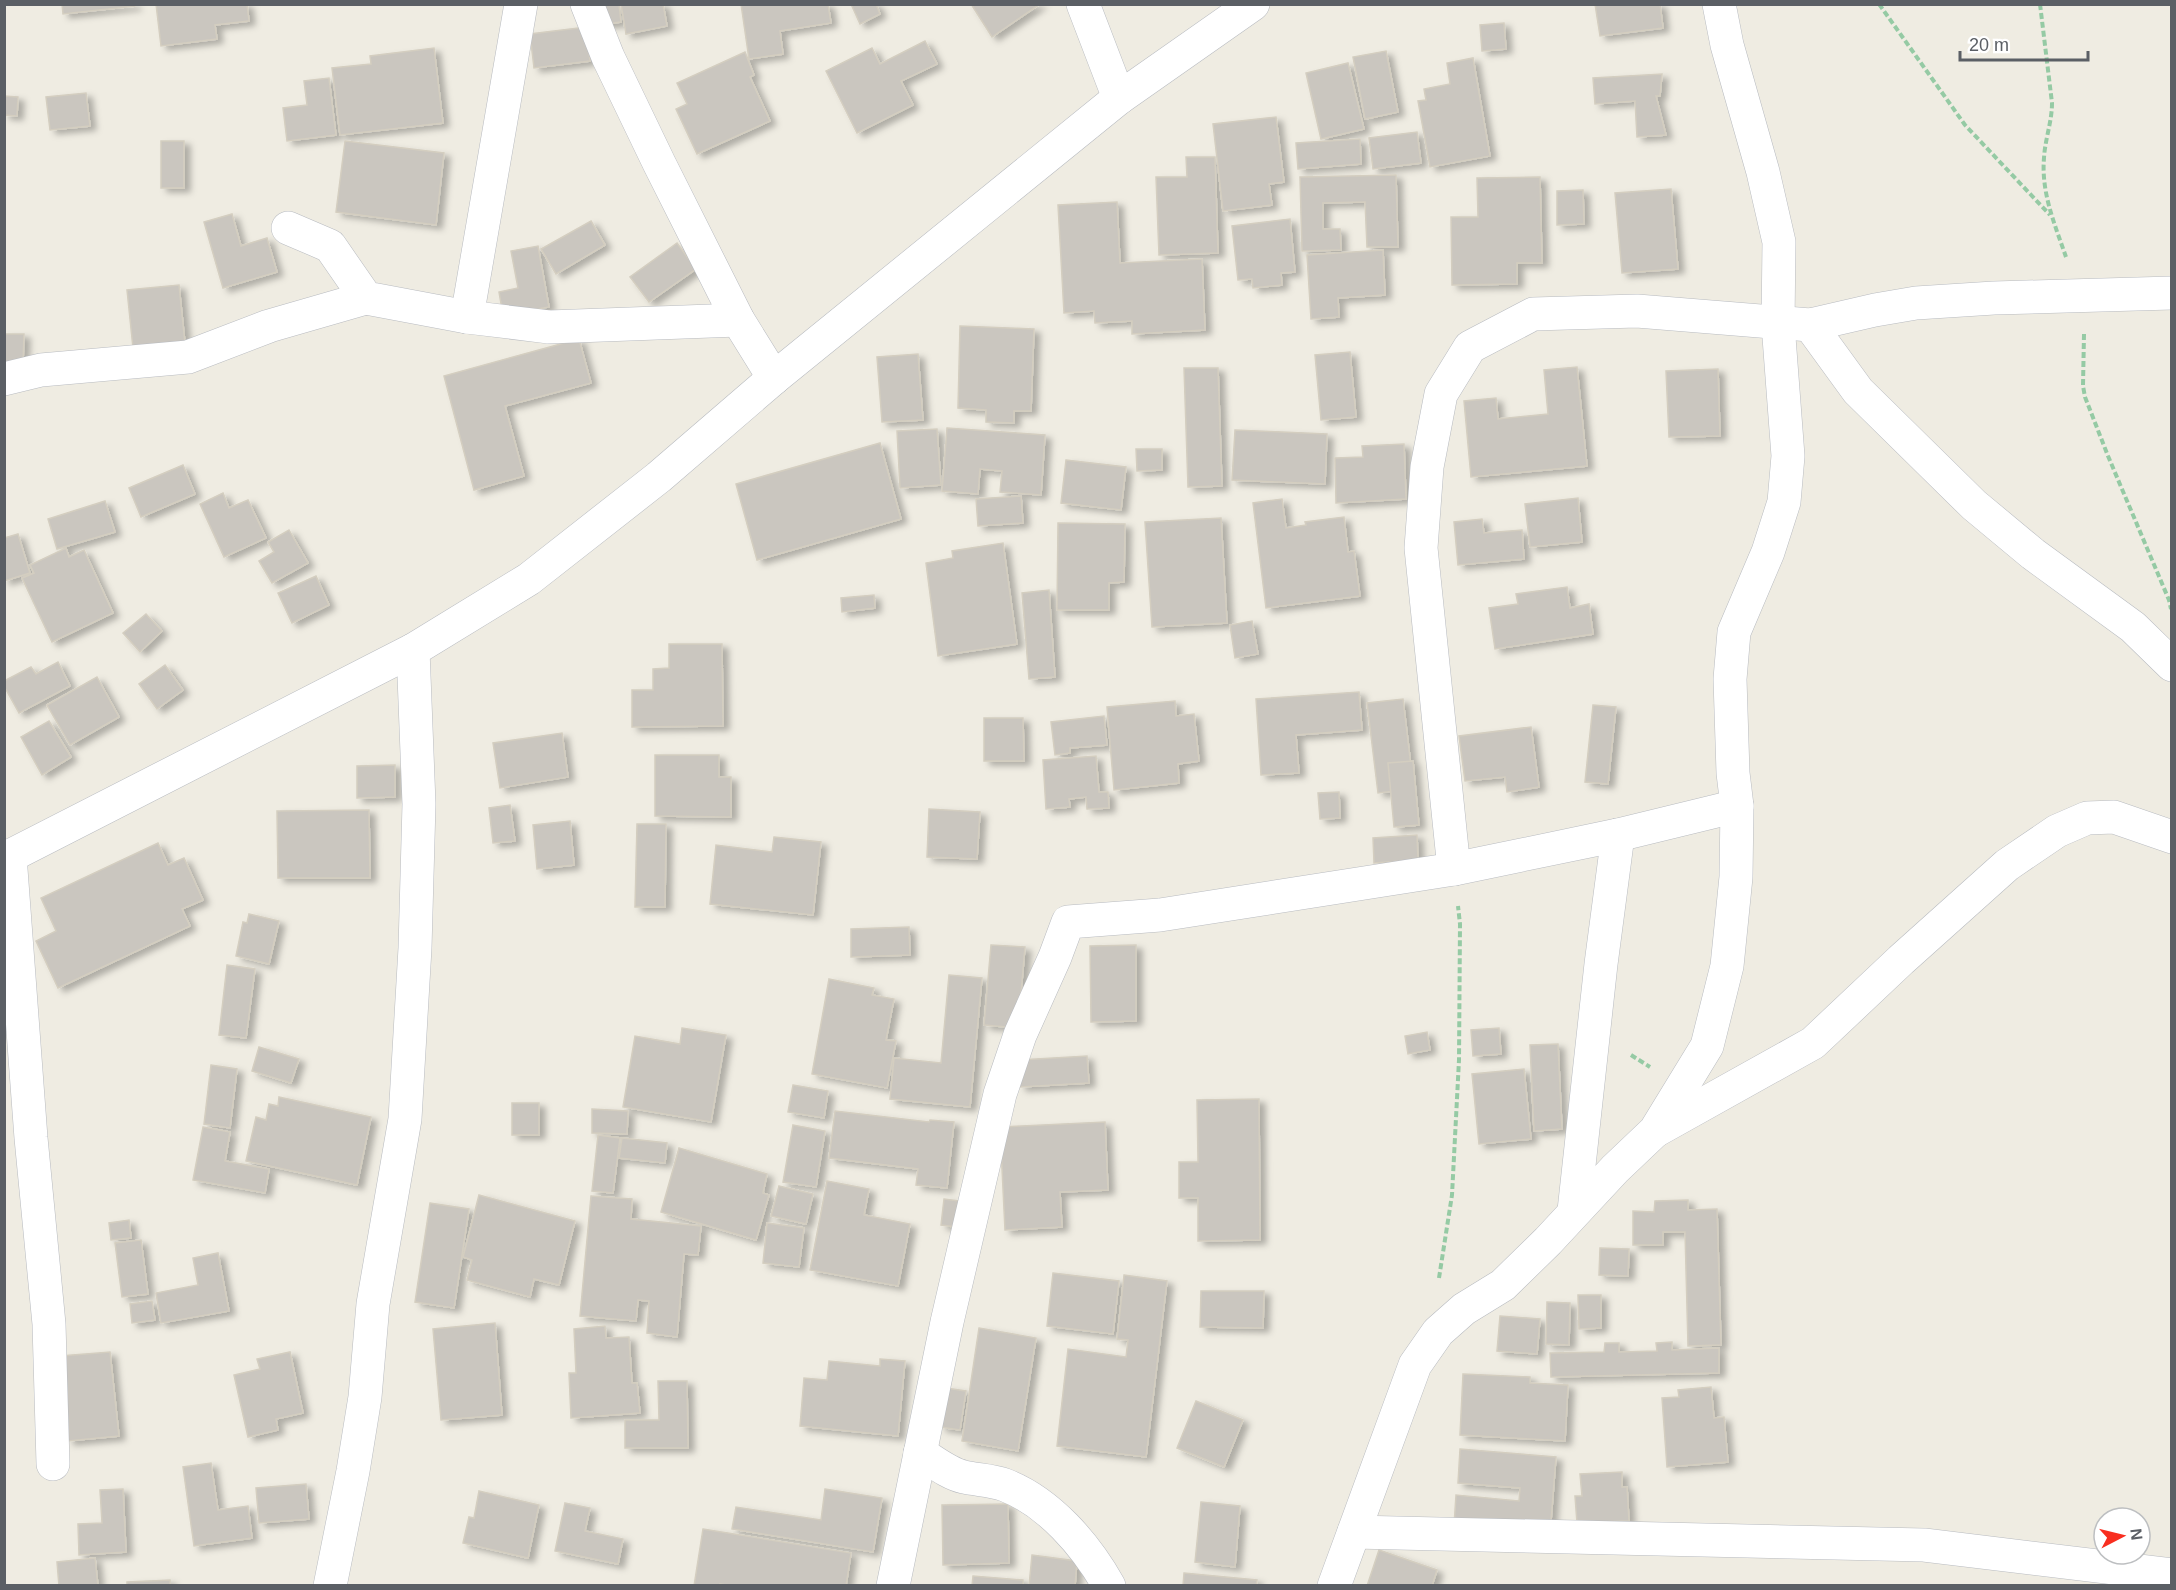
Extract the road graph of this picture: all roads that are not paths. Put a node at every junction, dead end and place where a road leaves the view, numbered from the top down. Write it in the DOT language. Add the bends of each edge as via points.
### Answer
graph roads {
  1 [pos="521,4"];
  2 [pos="587,4"];
  3 [pos="1083,4"];
  4 [pos="1253,4"];
  5 [pos="1719,4"];
  6 [pos="1119,98"];
  7 [pos="288,228"];
  8 [pos="2172,293"];
  9 [pos="366,298"];
  10 [pos="467,317"];
  11 [pos="738,320"];
  12 [pos="1778,324"];
  13 [pos="1810,325"];
  14 [pos="774,378"];
  15 [pos="4,379"];
  16 [pos="412,650"];
  17 [pos="2172,666"];
  18 [pos="1737,806"];
  19 [pos="1618,835"];
  20 [pos="2172,837"];
  21 [pos="7,857"];
  22 [pos="1454,869"];
  23 [pos="1655,1131"];
  24 [pos="1574,1212"];
  25 [pos="920,1453"];
  26 [pos="53,1464"];
  27 [pos="1354,1532"];
  28 [pos="2172,1575"];
  29 [pos="330,1586"];
  30 [pos="893,1586"];
  31 [pos="1109,1586"];
  32 [pos="1334,1586"];
  1 -- 10 [label="street"];
  2 -- 11 [label="street" via="618,78"];
  3 -- 6 [label="street"];
  4 -- 6 [label="street"];
  5 -- 12 [label="street" via="1779,242"];
  6 -- 14 [label="street"];
  7 -- 9 [label="street" via="330,246"];
  8 -- 13 [label="street" via="1917,303"];
  9 -- 10 [label="street"];
  9 -- 15 [label="street" via="269,326 188,357 42,370"];
  10 -- 11 [label="street" via="549,327"];
  11 -- 14 [label="street"];
  12 -- 13 [label="street"];
  12 -- 18 [label="street" via="1788,456 1784,502 1768,552 1734,632 1730,679 1732,773"];
  12 -- 22 [label="street" via="1637,311 1533,314 1470,347 1442,394 1427,467 1421,549"];
  13 -- 17 [label="street" via="1858,391 1974,506 2133,627"];
  14 -- 16 [label="street" via="659,477 529,579"];
  16 -- 21 [label="street"];
  16 -- 29 [label="street" via="419,804 405,1119 373,1304 365,1397"];
  18 -- 19 [label="street"];
  18 -- 23 [label="street" via="1736,877 1727,966 1707,1046"];
  19 -- 22 [label="street"];
  19 -- 24 [label="street"];
  20 -- 23 [label="street" via="2114,817 2087,818 2057,831 2007,865 1813,1043"];
  21 -- 26 [label="street" via="49,1324"];
  22 -- 25 [label="street" via="1160,915 1068,922 1000,1094 946,1322"];
  23 -- 24 [label="street"];
  24 -- 27 [label="street" via="1503,1285 1464,1309 1438,1332 1415,1365"];
  25 -- 30 [label="street"];
  25 -- 31 [label="street" via="961,1477 1002,1483 1026,1494 1071,1534"];
  27 -- 28 [label="street" via="1924,1545"];
  27 -- 32 [label="street"];
}
